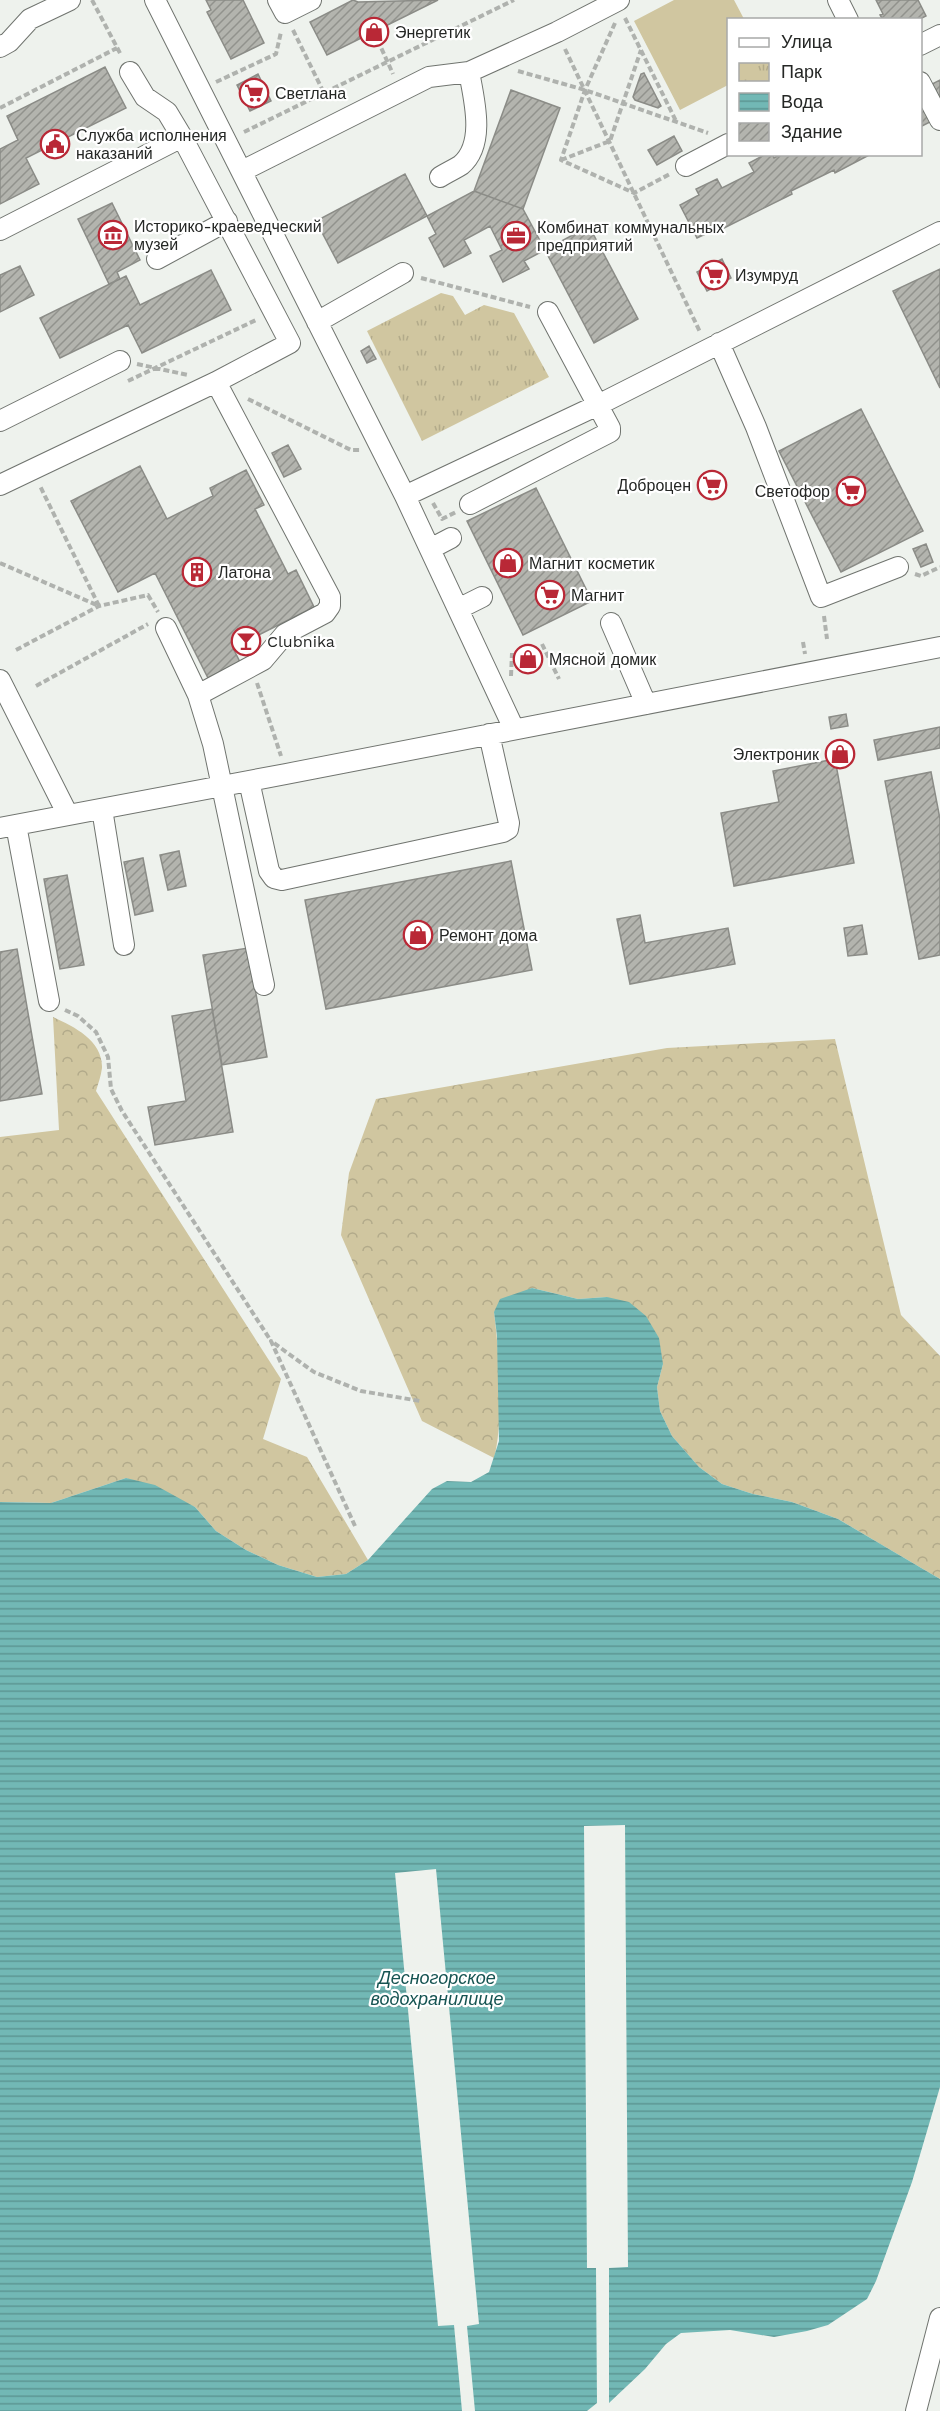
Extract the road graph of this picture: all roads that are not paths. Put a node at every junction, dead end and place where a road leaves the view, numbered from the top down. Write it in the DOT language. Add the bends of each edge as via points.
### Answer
graph roads {
  1 [pos="70,0"];
  2 [pos="155,0"];
  3 [pos="311,0"];
  4 [pos="838,0"];
  5 [pos="620,5"];
  6 [pos="281,7"];
  7 [pos="847,18"];
  8 [pos="940,35"];
  9 [pos="922,44"];
  10 [pos="0,47"];
  11 [pos="126,64"];
  12 [pos="469,72"];
  13 [pos="922,84"];
  14 [pos="940,120"];
  15 [pos="182,137"];
  16 [pos="723,140"];
  17 [pos="686,166"];
  18 [pos="242,171"];
  19 [pos="440,177"];
  20 [pos="227,221"];
  21 [pos="0,230"];
  22 [pos="940,232"];
  23 [pos="157,259"];
  24 [pos="403,273"];
  25 [pos="548,312"];
  26 [pos="317,322"];
  27 [pos="710,339"];
  28 [pos="120,361"];
  29 [pos="216,382"];
  30 [pos="598,405"];
  31 [pos="0,421"];
  32 [pos="0,485"];
  33 [pos="405,496"];
  34 [pos="470,504"];
  35 [pos="451,538"];
  36 [pos="429,549"];
  37 [pos="898,567"];
  38 [pos="482,597"];
  39 [pos="458,609"];
  40 [pos="163,622"];
  41 [pos="611,623"];
  42 [pos="940,647"];
  43 [pos="0,680"];
  44 [pos="198,695"];
  45 [pos="646,704"];
  46 [pos="514,729"];
  47 [pos="489,734"];
  48 [pos="249,781"];
  49 [pos="222,786"];
  50 [pos="102,809"];
  51 [pos="68,815"];
  52 [pos="8,826"];
  53 [pos="124,945"];
  54 [pos="264,985"];
  55 [pos="49,1001"];
  56 [pos="940,2318"];
  57 [pos="916,2411"];
  1 -- 10 [label="street" via="30,19"];
  2 -- 18 [label="street"];
  3 -- 6 [label="street"];
  4 -- 7 [label="street"];
  5 -- 12 [label="street"];
  8 -- 9 [label="street"];
  11 -- 15 [label="street" via="145,97 167,112"];
  12 -- 18 [label="street" via="429,77"];
  12 -- 19 [label="street" via="477,115 472,148 462,164"];
  13 -- 14 [label="street"];
  15 -- 20 [label="street"];
  15 -- 21 [label="street"];
  16 -- 17 [label="street"];
  18 -- 26 [label="street"];
  20 -- 23 [label="street"];
  20 -- 29 [label="street" via="290,343"];
  22 -- 27 [label="street"];
  24 -- 26 [label="street"];
  25 -- 30 [label="street"];
  26 -- 33 [label="street"];
  27 -- 30 [label="street"];
  27 -- 37 [label="street" via="756,427 821,597"];
  28 -- 31 [label="street"];
  29 -- 32 [label="street"];
  29 -- 44 [label="street" via="330,597 330,606 325,613 285,634 263,660"];
  30 -- 33 [label="street"];
  30 -- 34 [label="street" via="610,428 607,435"];
  33 -- 36 [label="street"];
  35 -- 36 [label="street"];
  36 -- 39 [label="street"];
  38 -- 39 [label="street"];
  39 -- 46 [label="street"];
  40 -- 44 [label="street"];
  41 -- 45 [label="street"];
  42 -- 45 [label="street"];
  43 -- 51 [label="street"];
  44 -- 49 [label="street"];
  45 -- 46 [label="street"];
  46 -- 47 [label="street"];
  47 -- 48 [label="street"];
  47 -- 48 [label="street" via="508,829 282,880 268,871"];
  48 -- 49 [label="street"];
  49 -- 50 [label="street"];
  49 -- 54 [label="street"];
  50 -- 51 [label="street"];
  50 -- 53 [label="street"];
  51 -- 52 [label="street"];
  52 -- 55 [label="street"];
  56 -- 57 [label="street"];
}
